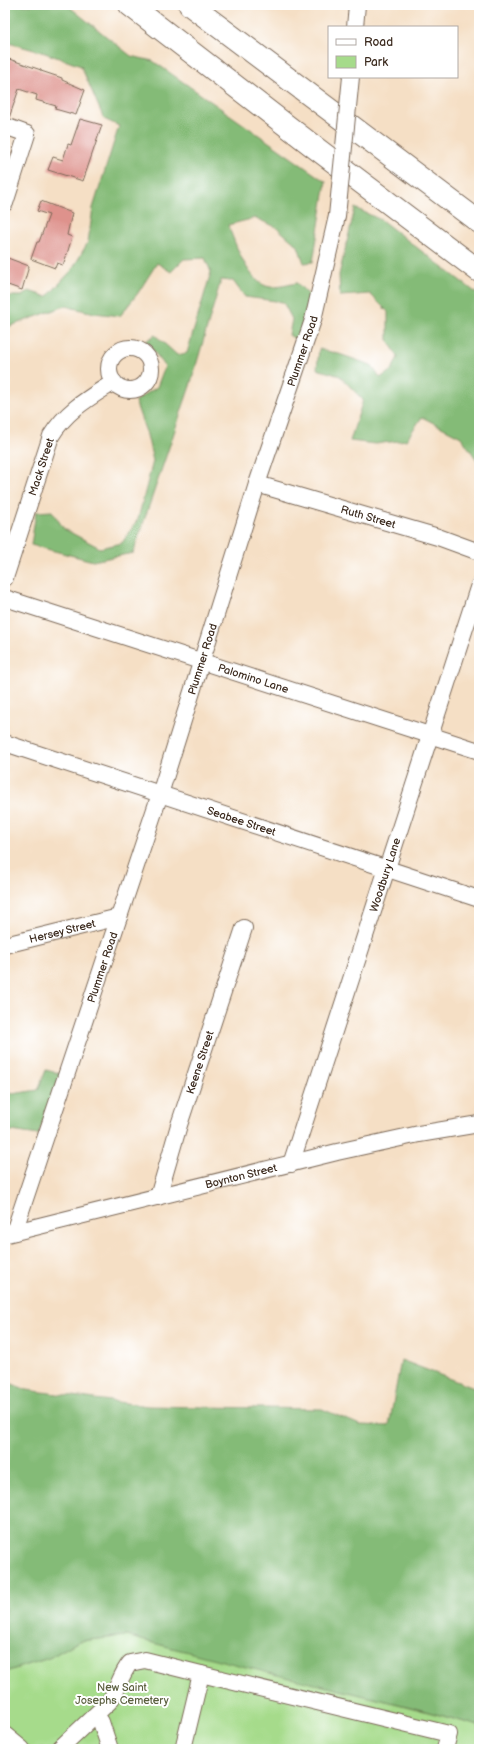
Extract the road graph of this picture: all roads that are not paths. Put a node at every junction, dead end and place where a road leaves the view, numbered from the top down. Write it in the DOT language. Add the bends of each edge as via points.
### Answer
graph roads {
  1 [pos="130,5"];
  2 [pos="190,5"];
  3 [pos="357,5"];
  4 [pos="355,26"];
  5 [pos="351,78"];
  6 [pos="5,126"];
  7 [pos="5,203"];
  8 [pos="479,222"];
  9 [pos="479,271"];
  10 [pos="114,382"];
  11 [pos="257,484"];
  12 [pos="479,552"];
  13 [pos="5,578"];
  14 [pos="479,585"];
  15 [pos="5,598"];
  16 [pos="202,661"];
  17 [pos="430,734"];
  18 [pos="5,743"];
  19 [pos="479,751"];
  20 [pos="160,794"];
  21 [pos="387,869"];
  22 [pos="479,899"];
  23 [pos="119,918"];
  24 [pos="244,928"];
  25 [pos="5,945"];
  26 [pos="479,1124"];
  27 [pos="291,1164"];
  28 [pos="158,1197"];
  29 [pos="9,1233"];
  30 [pos="201,1674"];
  31 [pos="96,1715"];
  32 [pos="5,1735"];
  33 [pos="22,1749"];
  34 [pos="59,1749"];
  35 [pos="110,1749"];
  36 [pos="183,1749"];
  37 [pos="445,1749"];
  1 -- 9 [label="highway"];
  2 -- 8 [label="highway"];
  3 -- 4 [label="street"];
  5 -- 11 [label="street, Plummer Road, bridge" via="337,216 313,320"];
  6 -- 7 [label="street" via="27,134"];
  10 -- 13 [label="street, Mack Street" via="68,413 58,423 51,436"];
  11 -- 12 [label="street, Ruth Street"];
  11 -- 16 [label="street, Plummer Road"];
  14 -- 17 [label="street, Woodbury Lane"];
  15 -- 16 [label="street, Palomino Lane"];
  16 -- 17 [label="street, Palomino Lane"];
  16 -- 20 [label="street, Plummer Road"];
  17 -- 19 [label="street, Palomino Lane"];
  17 -- 21 [label="street, Woodbury Lane"];
  18 -- 20 [label="street, Seabee Street"];
  20 -- 21 [label="street, Seabee Street"];
  20 -- 23 [label="street, Plummer Road"];
  21 -- 22 [label="street, Seabee Street"];
  21 -- 27 [label="street, Woodbury Lane"];
  23 -- 25 [label="street, Hersey Street"];
  23 -- 29 [label="street, Plummer Road"];
  24 -- 28 [label="street, Keene Street"];
  26 -- 27 [label="street, Boynton Street" via="380,1142"];
  27 -- 28 [label="street, Boynton Street"];
  28 -- 29 [label="street, Boynton Street"];
  30 -- 31 [label="street" via="145,1660 130,1663 123,1671 115,1694"];
  30 -- 36 [label="street"];
  30 -- 37 [label="street" via="449,1734"];
  31 -- 34 [label="street"];
  31 -- 35 [label="street" via="102,1722"];
  32 -- 33 [label="street"];
}
